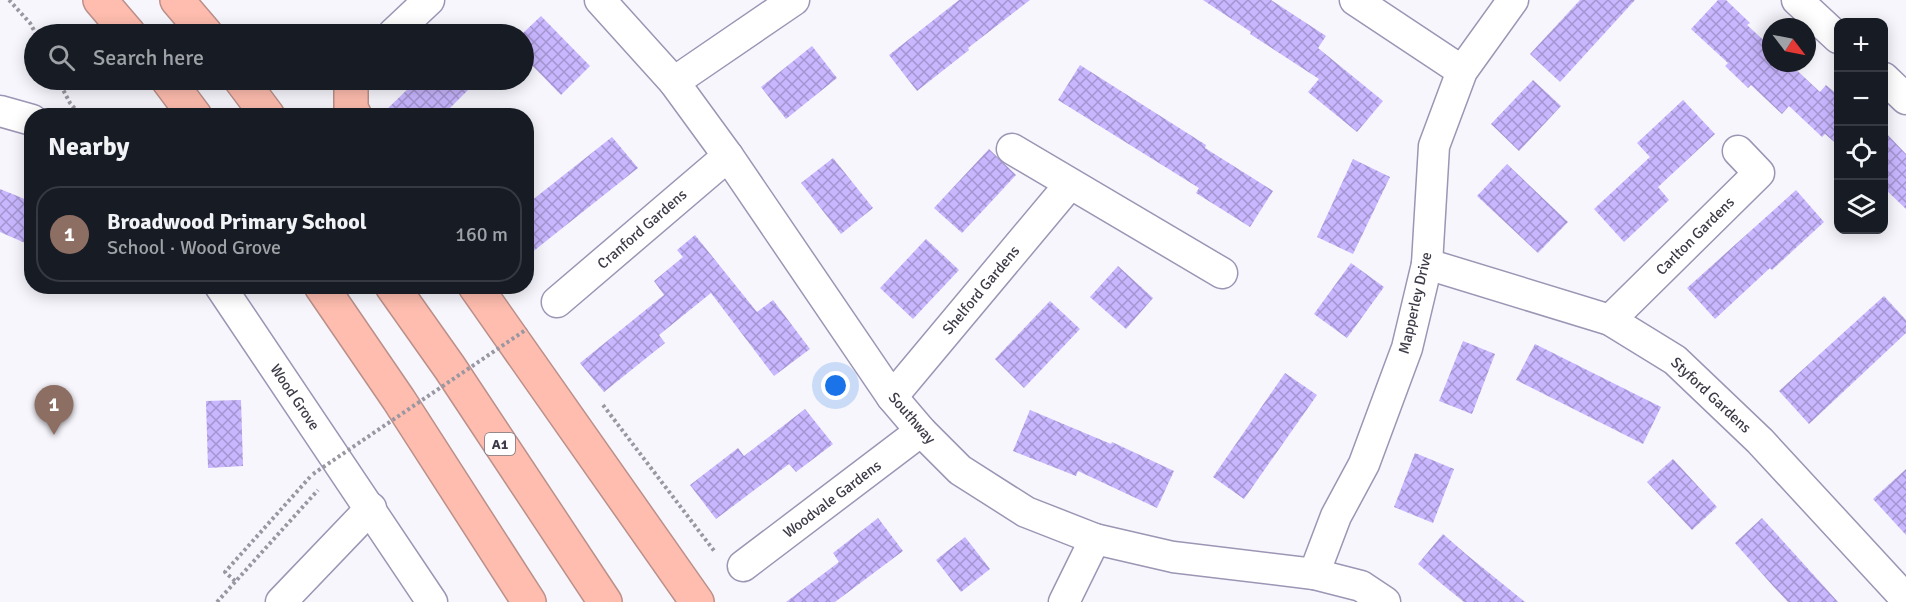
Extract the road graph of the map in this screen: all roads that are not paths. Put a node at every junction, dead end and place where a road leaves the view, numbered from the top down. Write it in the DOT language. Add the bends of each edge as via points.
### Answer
graph roads {
  1 [pos="100,0"];
  2 [pos="177,0"];
  3 [pos="429,0"];
  4 [pos="600,0"];
  5 [pos="794,0"];
  6 [pos="1355,0"];
  7 [pos="1513,0"];
  8 [pos="1797,0"];
  9 [pos="120,24"];
  10 [pos="197,24"];
  11 [pos="404,24"];
  12 [pos="1834,33"];
  13 [pos="1462,71"];
  14 [pos="674,82"];
  15 [pos="1888,82"];
  16 [pos="176,90"];
  17 [pos="248,90"];
  18 [pos="1906,99"];
  19 [pos="189,108"];
  20 [pos="262,108"];
  21 [pos="0,111"];
  22 [pos="24,118"];
  23 [pos="1012,149"];
  24 [pos="1738,151"];
  25 [pos="728,156"];
  26 [pos="1070,184"];
  27 [pos="1427,264"];
  28 [pos="1222,273"];
  29 [pos="225,294"];
  30 [pos="326,294"];
  31 [pos="398,294"];
  32 [pos="481,294"];
  33 [pos="557,302"];
  34 [pos="1610,320"];
  35 [pos="892,397"];
  36 [pos="921,431"];
  37 [pos="371,508"];
  38 [pos="1095,539"];
  39 [pos="731,561"];
  40 [pos="1314,574"];
  41 [pos="1906,599"];
  42 [pos="281,602"];
  43 [pos="432,602"];
  44 [pos="530,602"];
  45 [pos="605,602"];
  46 [pos="697,602"];
  47 [pos="1064,602"];
  48 [pos="1385,602"];
  1 -- 9 [label="highway"];
  2 -- 10 [label="highway"];
  3 -- 11 [label="street"];
  4 -- 14 [label="street, Southway"];
  5 -- 14 [label="street"];
  6 -- 13 [label="street"];
  7 -- 13 [label="street, Mapperley Drive"];
  8 -- 12 [label="street"];
  13 -- 27 [label="street, Mapperley Drive" via="1434,146"];
  14 -- 25 [label="street, Southway"];
  15 -- 18 [label="street"];
  16 -- 19 [label="highway"];
  17 -- 20 [label="highway"];
  21 -- 22 [label="street"];
  23 -- 26 [label="street"];
  24 -- 34 [label="street, Carlton Gardens" via="1759,173"];
  25 -- 33 [label="street, Cranford Gardens"];
  25 -- 35 [label="street, Southway"];
  26 -- 28 [label="street"];
  26 -- 35 [label="street, Shelford Gardens"];
  27 -- 34 [label="street, Styford Gardens"];
  27 -- 40 [label="street, Mapperley Drive" via="1407,348 1364,464 1336,516"];
  29 -- 37 [label="street, Wood Grove"];
  30 -- 44 [label="highway"];
  31 -- 45 [label="highway, A1"];
  32 -- 46 [label="highway"];
  34 -- 41 [label="street, Styford Gardens" via="1675,360 1760,441"];
  35 -- 36 [label="street, Southway"];
  36 -- 38 [label="street, Southway" via="960,470 1026,512"];
  36 -- 39 [label="street, Woodvale Gardens"];
  37 -- 42 [label="street"];
  37 -- 43 [label="street, Wood Grove"];
  38 -- 40 [label="street, Southway" via="1173,557"];
  38 -- 47 [label="street"];
  40 -- 48 [label="street, Southway" via="1361,586"];
}
